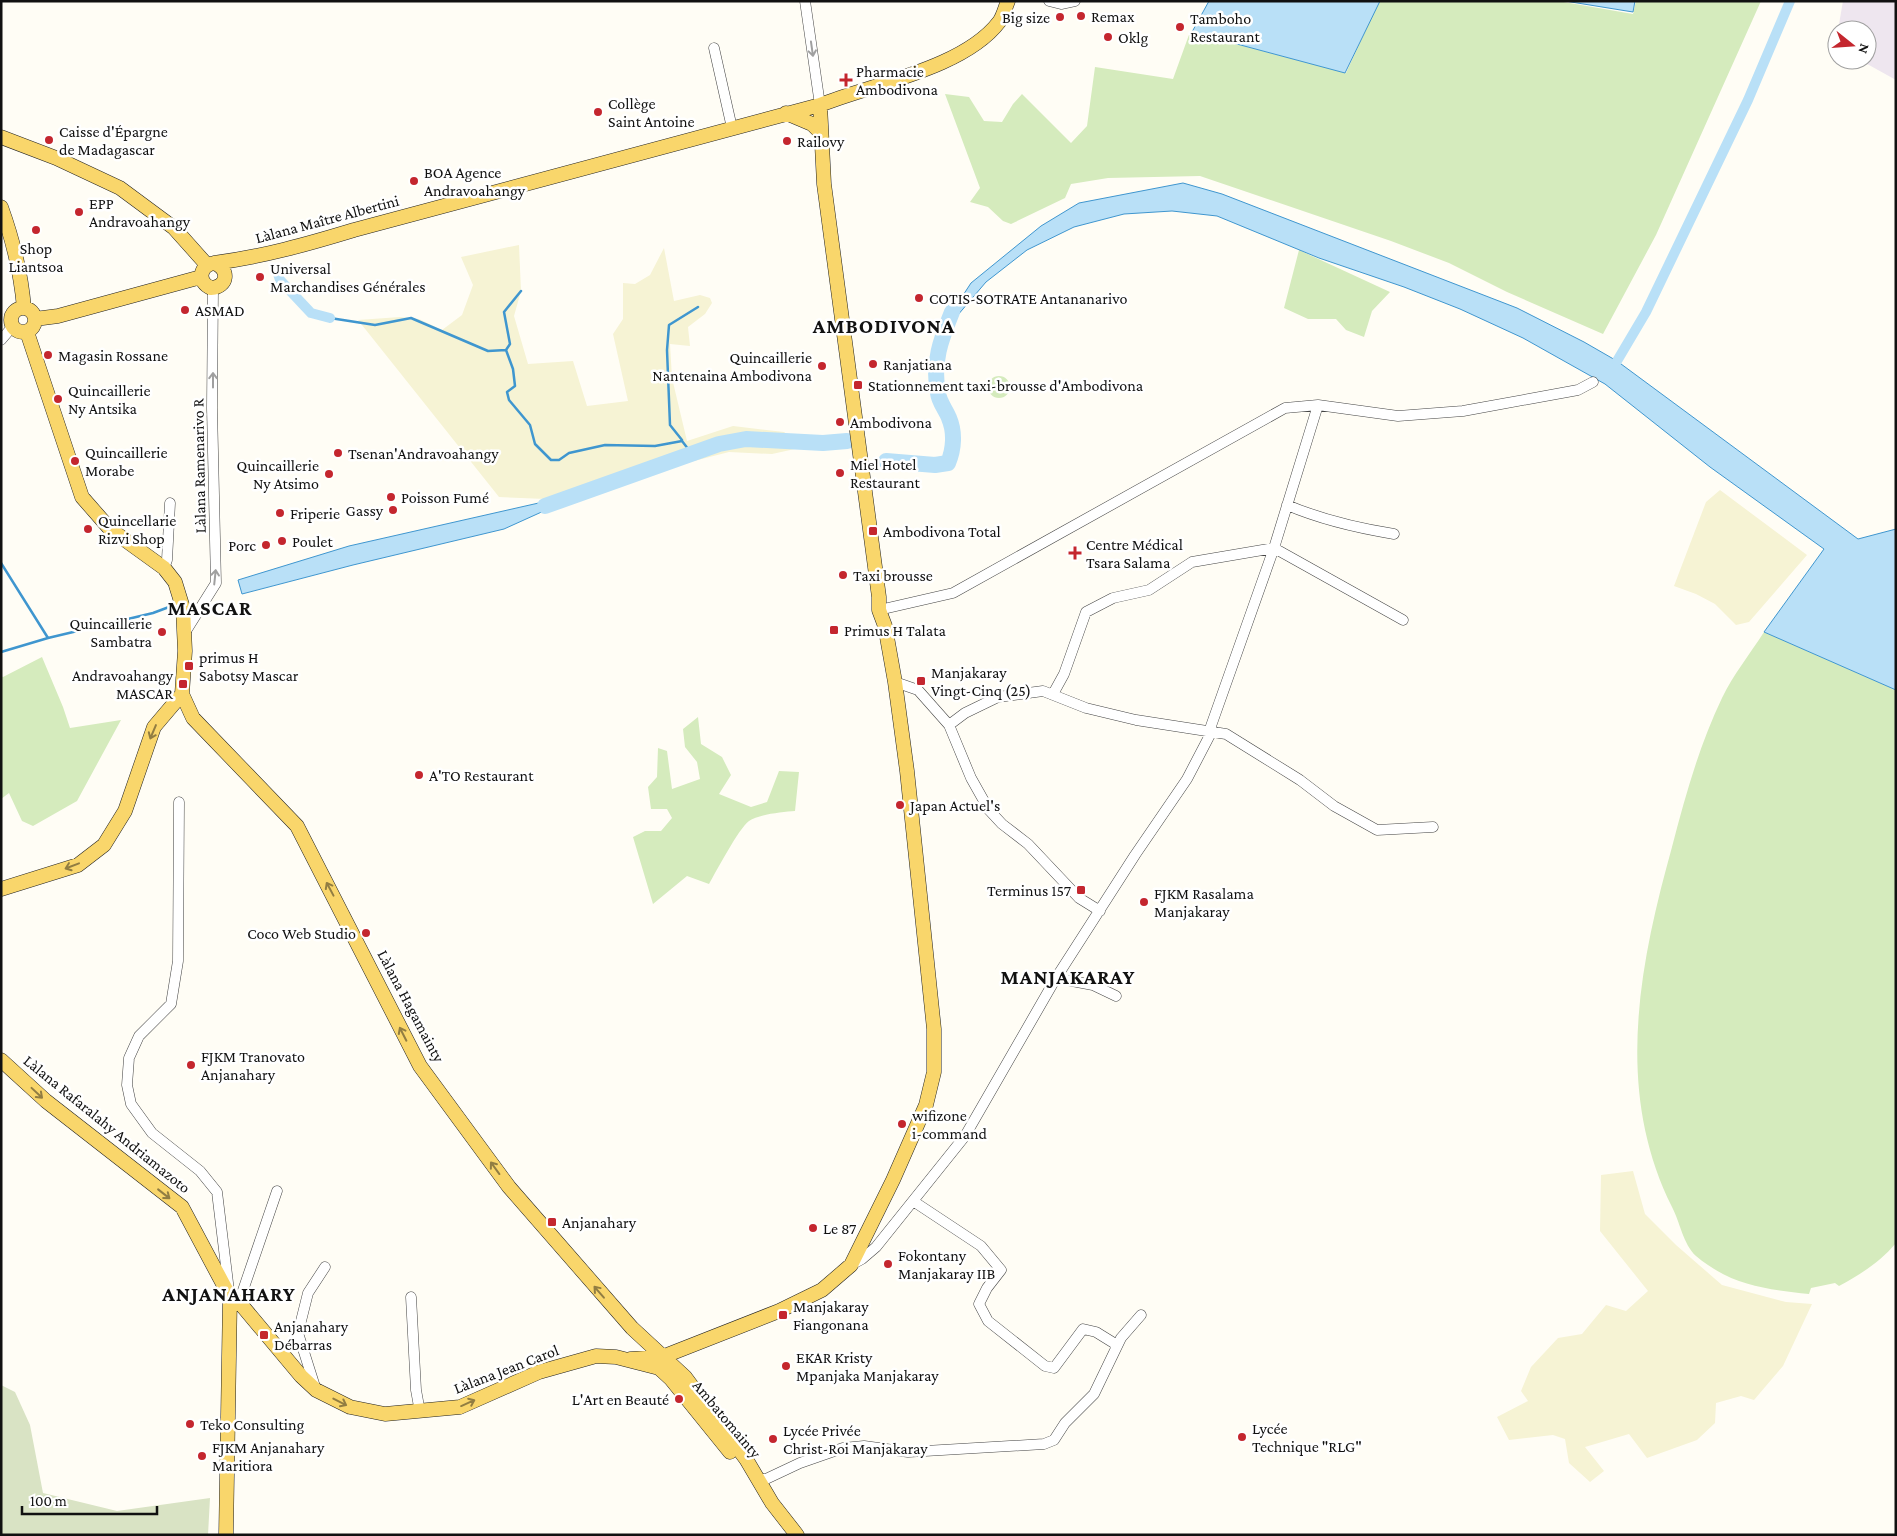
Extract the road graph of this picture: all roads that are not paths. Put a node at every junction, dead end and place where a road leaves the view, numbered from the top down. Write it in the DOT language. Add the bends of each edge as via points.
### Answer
graph roads {
  1 [pos="805,1"];
  2 [pos="1008,1"];
  3 [pos="1049,1"];
  4 [pos="1075,1"];
  5 [pos="714,48"];
  6 [pos="820,105"];
  7 [pos="786,113"];
  8 [pos="732,128"];
  9 [pos="821,133"];
  10 [pos="1,137"];
  11 [pos="1,207"];
  12 [pos="250,258"];
  13 [pos="207,268"];
  14 [pos="226,275"];
  15 [pos="214,288"];
  16 [pos="24,308"];
  17 [pos="35,319"];
  18 [pos="9,320"];
  19 [pos="27,332"];
  20 [pos="1,340"];
  21 [pos="1593,382"];
  22 [pos="1318,405"];
  23 [pos="170,503"];
  24 [pos="1287,505"];
  25 [pos="1394,534"];
  26 [pos="1274,548"];
  27 [pos="164,568"];
  28 [pos="882,609"];
  29 [pos="1403,620"];
  30 [pos="183,634"];
  31 [pos="895,682"];
  32 [pos="182,694"];
  33 [pos="1053,694"];
  34 [pos="949,725"];
  35 [pos="1212,731"];
  36 [pos="179,802"];
  37 [pos="1433,827"];
  38 [pos="1,889"];
  39 [pos="1100,911"];
  40 [pos="1056,978"];
  41 [pos="1116,996"];
  42 [pos="1,1060"];
  43 [pos="278,1191"];
  44 [pos="913,1201"];
  45 [pos="851,1264"];
  46 [pos="325,1267"];
  47 [pos="410,1297"];
  48 [pos="234,1299"];
  49 [pos="1141,1315"];
  50 [pos="632,1328"];
  51 [pos="700,1343"];
  52 [pos="648,1345"];
  53 [pos="1117,1345"];
  54 [pos="616,1357"];
  55 [pos="630,1360"];
  56 [pos="666,1360"];
  57 [pos="678,1378"];
  58 [pos="316,1390"];
  59 [pos="420,1412"];
  60 [pos="759,1480"];
  61 [pos="226,1535"];
  62 [pos="796,1535"];
  1 -- 6 [label="street, one-way"];
  2 -- 6 [label="main road, Làlana Maître Albertini" via="999,22 960,54 941,64"];
  3 -- 4 [label="street" via="1061,4"];
  5 -- 8 [label="street"];
  6 -- 7 [label="main road, Làlana Maître Albertini"];
  6 -- 9 [label="main road"];
  7 -- 8 [label="main road, Làlana Maître Albertini"];
  7 -- 9 [label="main road" via="812,124"];
  8 -- 12 [label="main road, Làlana Maître Albertini"];
  9 -- 28 [label="main road" via="824,184 850,344"];
  10 -- 13 [label="main road" via="120,188 174,228"];
  11 -- 16 [label="main road" via="22,277"];
  12 -- 13 [label="main road, Làlana Maître Albertini"];
  12 -- 14 [label="main road, Làlana Maître Albertini"];
  13 -- 14 [label="main road" via="224,268"];
  13 -- 15 [label="main road" via="204,284"];
  13 -- 17 [label="main road, Làlana Maître Albertini" via="58,316"];
  14 -- 15 [label="main road" via="224,282"];
  30 -- 15 [label="street, Làlana Ramenarivo R, one-way" via="216,583 212,408"];
  16 -- 17 [label="main road"];
  16 -- 18 [label="main road" via="18,309"];
  17 -- 19 [label="main road" via="32,329"];
  18 -- 19 [label="main road" via="21,332"];
  18 -- 20 [label="street"];
  19 -- 27 [label="main road" via="82,496 110,528"];
  21 -- 22 [label="street" via="1578,390 1463,411 1398,416"];
  22 -- 24 [label="street"];
  22 -- 28 [label="street" via="1285,408 953,593"];
  23 -- 27 [label="street"];
  24 -- 25 [label="street" via="1350,527"];
  24 -- 26 [label="street"];
  26 -- 29 [label="street"];
  26 -- 33 [label="street" via="1192,562 1149,590 1113,598 1086,612 1064,674"];
  26 -- 35 [label="street" via="1211,726"];
  27 -- 30 [label="main road" via="175,582 183,608"];
  28 -- 31 [label="main road"];
  30 -- 32 [label="main road"];
  31 -- 34 [label="street" via="918,690"];
  31 -- 45 [label="main road" via="917,853 934,1029 934,1072 922,1113"];
  32 -- 38 [label="main road, one-way" via="154,727 125,811 104,845 78,866"];
  50 -- 32 [label="main road, Làlana Hagamainty, one-way" via="509,1187 420,1066 297,826 193,718"];
  33 -- 34 [label="street" via="1043,690 998,698 965,713"];
  33 -- 35 [label="street" via="1086,708 1136,720"];
  34 -- 39 [label="street" via="971,778 989,810 1028,844 1079,898"];
  35 -- 37 [label="street" via="1226,734 1300,780 1334,806 1377,830"];
  35 -- 39 [label="street" via="1187,779"];
  36 -- 48 [label="street" via="178,961 171,1004 139,1036 129,1058 127,1085 131,1104 152,1133 200,1171 216,1192"];
  39 -- 40 [label="street"];
  40 -- 41 [label="street" via="1093,985"];
  40 -- 44 [label="street" via="965,1136"];
  42 -- 48 [label="main road, Làlana Rafaralahy Andriamazoto, one-way" via="46,1101 182,1207"];
  43 -- 48 [label="street"];
  44 -- 45 [label="street" via="876,1247"];
  44 -- 53 [label="street" via="980,1246 1002,1270 979,1304 988,1320 1045,1366 1054,1368 1083,1329 1096,1332"];
  45 -- 51 [label="main road" via="822,1290"];
  46 -- 58 [label="street" via="308,1293 298,1333"];
  47 -- 59 [label="street"];
  48 -- 58 [label="main road, Làlana Jean Carol"];
  48 -- 61 [label="main road"];
  49 -- 53 [label="street"];
  50 -- 52 [label="main road, Làlana Hagamainty"];
  50 -- 54 [label="main road" via="637,1347"];
  51 -- 52 [label="main road" via="668,1354"];
  51 -- 56 [label="main road"];
  51 -- 57 [label="main road" via="680,1358"];
  52 -- 56 [label="main road, Làlana Hagamainty"];
  53 -- 60 [label="street" via="1094,1394 1065,1423 1054,1440 1044,1444 908,1452 864,1446 844,1448"];
  54 -- 55 [label="main road, Làlana Jean Carol"];
  59 -- 54 [label="main road, Làlana Jean Carol, one-way" via="460,1407 539,1372 596,1356"];
  55 -- 56 [label="main road"];
  55 -- 57 [label="main road" via="659,1368"];
  56 -- 57 [label="main road"];
  57 -- 60 [label="main road, Ambatomainty" via="741,1465"];
  58 -- 59 [label="main road, Làlana Jean Carol, one-way" via="350,1407 385,1414"];
  60 -- 62 [label="main road, Ambatomainty"];
}
